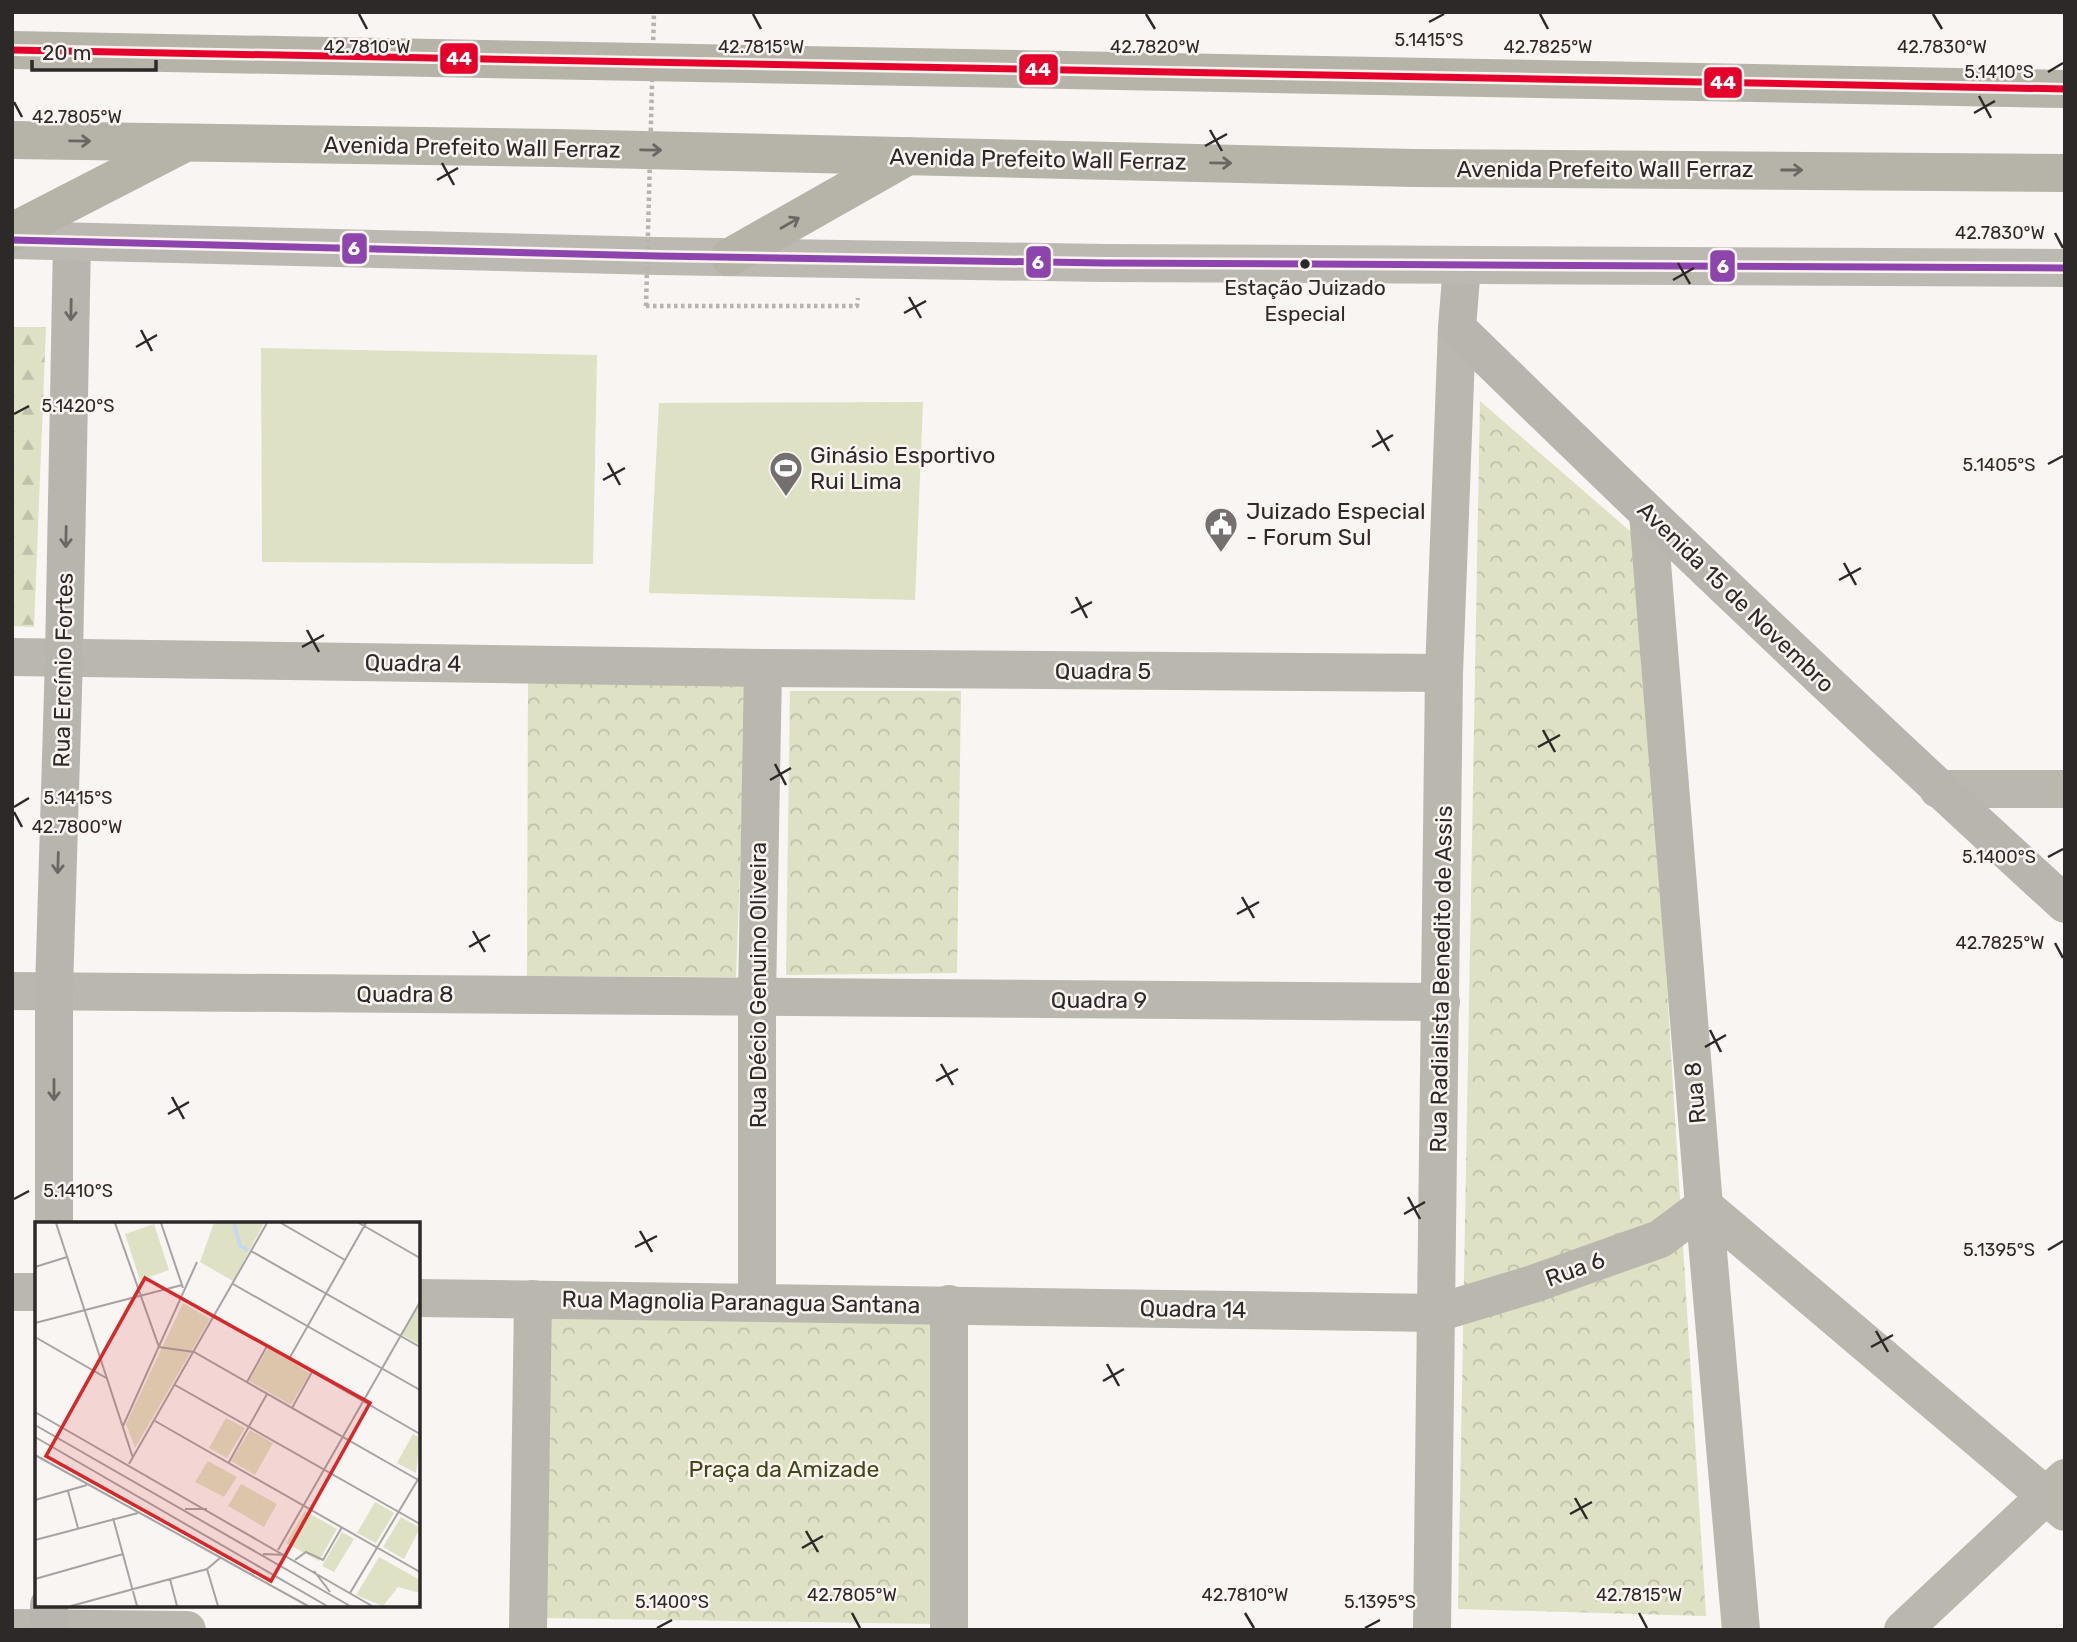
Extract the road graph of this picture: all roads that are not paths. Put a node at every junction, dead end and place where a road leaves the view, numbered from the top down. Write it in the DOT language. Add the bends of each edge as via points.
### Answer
graph roads {
  1 [pos="12,50"];
  2 [pos="2065,89"];
  3 [pos="12,140"];
  4 [pos="185,143"];
  5 [pos="908,156"];
  6 [pos="2065,173"];
  7 [pos="12,232"];
  8 [pos="12,240"];
  9 [pos="72,242"];
  10 [pos="730,257"];
  11 [pos="1462,265"];
  12 [pos="2065,268"];
  13 [pos="1457,328"];
  14 [pos="1648,514"];
  15 [pos="12,657"];
  16 [pos="64,657"];
  17 [pos="762,668"];
  18 [pos="1444,674"];
  19 [pos="1938,789"];
  20 [pos="2065,789"];
  21 [pos="2065,904"];
  22 [pos="12,990"];
  23 [pos="54,991"];
  24 [pos="757,997"];
  25 [pos="1441,1002"];
  26 [pos="1704,1206"];
  27 [pos="54,1222"];
  28 [pos="12,1292"];
  29 [pos="35,1292"];
  30 [pos="420,1298"];
  31 [pos="533,1299"];
  32 [pos="757,1302"];
  33 [pos="949,1304"];
  34 [pos="1437,1313"];
  35 [pos="2059,1495"];
  36 [pos="49,1607"];
  37 [pos="12,1628"];
  38 [pos="49,1629"];
  39 [pos="187,1630"];
  40 [pos="528,1630"];
  41 [pos="949,1630"];
  42 [pos="1432,1630"];
  43 [pos="1741,1630"];
  44 [pos="1903,1630"];
  1 -- 2 [label="highway"];
  3 -- 4 [label="highway, Avenida Prefeito Wall Ferraz, one-way"];
  4 -- 5 [label="highway, Avenida Prefeito Wall Ferraz, one-way"];
  4 -- 7 [label="highway"];
  5 -- 6 [label="highway, Avenida Prefeito Wall Ferraz, one-way" via="1414,168"];
  10 -- 5 [label="highway, one-way"];
  8 -- 9 [label="main road"];
  9 -- 10 [label="main road"];
  9 -- 16 [label="street, Rua Ercínio Fortes, one-way"];
  10 -- 11 [label="main road"];
  11 -- 12 [label="main road"];
  11 -- 13 [label="street"];
  13 -- 14 [label="street, Avenida 15 de Novembro"];
  13 -- 18 [label="street, Rua Radialista Benedito de Assis"];
  14 -- 19 [label="street, Avenida 15 de Novembro"];
  14 -- 26 [label="street, Rua 8"];
  15 -- 16 [label="street, Quadra 4"];
  16 -- 17 [label="street, Quadra 4"];
  16 -- 23 [label="street, Rua Ercínio Fortes, one-way"];
  17 -- 18 [label="street, Quadra 5"];
  17 -- 24 [label="street, Rua Décio Genuino Oliveira"];
  18 -- 25 [label="street, Rua Radialista Benedito de Assis"];
  19 -- 20 [label="street"];
  19 -- 21 [label="street, Avenida 15 de Novembro"];
  22 -- 23 [label="street, Quadra 8"];
  23 -- 24 [label="street, Quadra 8"];
  23 -- 27 [label="street, Rua Ercínio Fortes, one-way"];
  24 -- 25 [label="street, Quadra 9"];
  24 -- 32 [label="street, Rua Décio Genuino Oliveira"];
  25 -- 34 [label="street, Rua Radialista Benedito de Assis"];
  26 -- 34 [label="street, Rua 6" via="1660,1238"];
  26 -- 35 [label="street"];
  26 -- 43 [label="street, Rua 8"];
  28 -- 29 [label="street"];
  30 -- 31 [label="street, Rua Magnolia Paranagua Santana"];
  31 -- 32 [label="street, Rua Magnolia Paranagua Santana"];
  31 -- 40 [label="street"];
  32 -- 33 [label="street, Rua Magnolia Paranagua Santana"];
  33 -- 34 [label="street, Quadra 14"];
  33 -- 41 [label="street"];
  34 -- 42 [label="street, Rua Radialista Benedito de Assis"];
  35 -- 44 [label="street"];
  36 -- 38 [label="street"];
  37 -- 38 [label="street"];
  38 -- 39 [label="street"];
}
